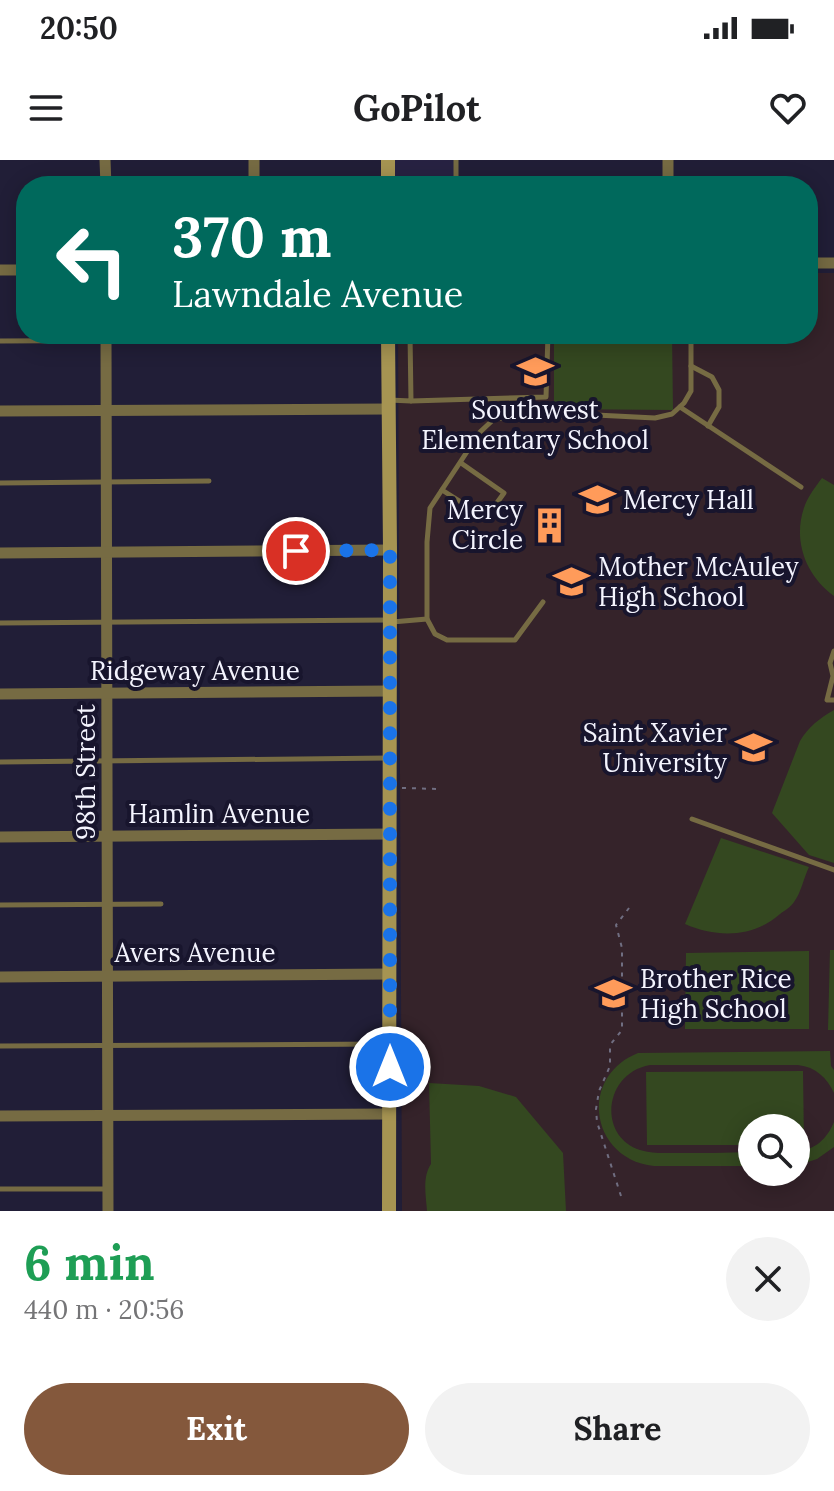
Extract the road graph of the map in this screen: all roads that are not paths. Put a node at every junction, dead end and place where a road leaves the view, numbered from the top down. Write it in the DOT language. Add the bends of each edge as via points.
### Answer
graph roads {
  1 [pos="106,344"];
  2 [pos="388,344"];
  3 [pos="410,344"];
  4 [pos="548,344"];
  5 [pos="691,344"];
  6 [pos="691,366"];
  7 [pos="411,401"];
  8 [pos="388,405"];
  9 [pos="680,407"];
  10 [pos="0,411"];
  11 [pos="107,411"];
  12 [pos="708,426"];
  13 [pos="461,463"];
  14 [pos="209,481"];
  15 [pos="0,483"];
  16 [pos="107,483"];
  17 [pos="801,487"];
  18 [pos="442,490"];
  19 [pos="390,550"];
  20 [pos="107,552"];
  21 [pos="0,553"];
  22 [pos="543,602"];
  23 [pos="427,619"];
  24 [pos="390,621"];
  25 [pos="108,622"];
  26 [pos="0,623"];
  27 [pos="834,651"];
  28 [pos="390,691"];
  29 [pos="108,693"];
  30 [pos="0,694"];
  31 [pos="834,700"];
  32 [pos="390,758"];
  33 [pos="108,761"];
  34 [pos="0,762"];
  35 [pos="692,819"];
  36 [pos="390,834"];
  37 [pos="108,836"];
  38 [pos="0,837"];
  39 [pos="834,870"];
  40 [pos="108,904"];
  41 [pos="161,904"];
  42 [pos="0,905"];
  43 [pos="390,974"];
  44 [pos="108,976"];
  45 [pos="0,977"];
  46 [pos="390,1044"];
  47 [pos="0,1046"];
  48 [pos="108,1046"];
  49 [pos="390,1114"];
  50 [pos="0,1116"];
  51 [pos="109,1116"];
  52 [pos="0,1189"];
  53 [pos="109,1189"];
  54 [pos="108,1211"];
  55 [pos="389,1211"];
  1 -- 11 [label="street, 98th Street"];
  2 -- 8 [label="street"];
  3 -- 7 [label="lane"];
  4 -- 7 [label="lane" via="546,397"];
  5 -- 6 [label="lane"];
  6 -- 9 [label="lane" via="691,391"];
  6 -- 12 [label="lane" via="712,377 719,390 719,407"];
  7 -- 8 [label="lane"];
  8 -- 11 [label="street"];
  8 -- 19 [label="street"];
  9 -- 12 [label="lane"];
  9 -- 13 [label="lane" via="655,418 494,419"];
  10 -- 11 [label="street"];
  11 -- 16 [label="street, 98th Street"];
  12 -- 17 [label="lane"];
  13 -- 18 [label="lane"];
  13 -- 18 [label="lane" via="504,493 486,518"];
  14 -- 16 [label="lane"];
  15 -- 16 [label="lane"];
  16 -- 20 [label="street, 98th Street"];
  18 -- 23 [label="lane" via="430,508"];
  19 -- 20 [label="street"];
  19 -- 24 [label="street"];
  20 -- 21 [label="street"];
  20 -- 25 [label="street, 98th Street"];
  22 -- 23 [label="lane" via="515,640 447,640 435,634"];
  23 -- 24 [label="lane"];
  24 -- 25 [label="lane"];
  24 -- 28 [label="street"];
  25 -- 26 [label="lane"];
  25 -- 29 [label="street, 98th Street"];
  27 -- 31 [label="lane" via="827,700"];
  28 -- 29 [label="street, Ridgeway Avenue"];
  28 -- 32 [label="street"];
  29 -- 30 [label="street, Ridgeway Avenue"];
  29 -- 33 [label="street, 98th Street"];
  32 -- 33 [label="lane"];
  32 -- 36 [label="street"];
  33 -- 34 [label="lane"];
  33 -- 37 [label="street, 98th Street"];
  35 -- 39 [label="lane"];
  36 -- 37 [label="street, Hamlin Avenue"];
  36 -- 43 [label="street"];
  37 -- 38 [label="street, Hamlin Avenue"];
  37 -- 40 [label="street, 98th Street"];
  40 -- 41 [label="lane"];
  40 -- 42 [label="lane"];
  40 -- 44 [label="street, 98th Street"];
  43 -- 44 [label="street, Avers Avenue"];
  43 -- 46 [label="street"];
  44 -- 45 [label="street, Avers Avenue"];
  44 -- 48 [label="street, 98th Street"];
  46 -- 48 [label="lane"];
  46 -- 49 [label="street"];
  47 -- 48 [label="lane"];
  48 -- 51 [label="street, 98th Street"];
  49 -- 51 [label="street"];
  49 -- 55 [label="street"];
  50 -- 51 [label="street"];
  51 -- 53 [label="street, 98th Street"];
  52 -- 53 [label="lane"];
  53 -- 54 [label="street, 98th Street"];
}
